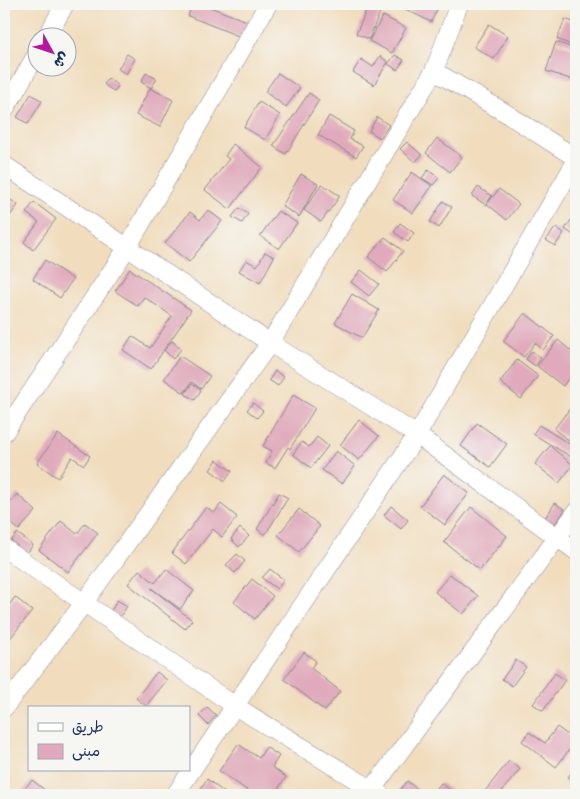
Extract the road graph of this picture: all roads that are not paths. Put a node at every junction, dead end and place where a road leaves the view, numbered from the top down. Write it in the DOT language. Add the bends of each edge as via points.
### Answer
graph roads {
  1 [pos="65,4"];
  2 [pos="268,4"];
  3 [pos="459,4"];
  4 [pos="52,28"];
  5 [pos="28,69"];
  6 [pos="434,71"];
  7 [pos="4,111"];
  8 [pos="576,160"];
  9 [pos="4,165"];
  10 [pos="127,248"];
  11 [pos="270,343"];
  12 [pos="4,433"];
  13 [pos="417,436"];
  14 [pos="576,512"];
  15 [pos="557,537"];
  16 [pos="4,548"];
  17 [pos="576,551"];
  18 [pos="84,603"];
  19 [pos="235,706"];
  20 [pos="4,708"];
  21 [pos="374,793"];
  22 [pos="175,795"];
  1 -- 4 [label="street"];
  2 -- 10 [label="street"];
  3 -- 6 [label="street"];
  5 -- 7 [label="street"];
  6 -- 8 [label="street"];
  6 -- 11 [label="street"];
  8 -- 13 [label="street"];
  9 -- 10 [label="street"];
  10 -- 11 [label="street"];
  10 -- 12 [label="street"];
  11 -- 13 [label="street"];
  11 -- 18 [label="street"];
  13 -- 15 [label="street"];
  13 -- 19 [label="street"];
  14 -- 15 [label="street"];
  15 -- 17 [label="street"];
  15 -- 21 [label="street"];
  16 -- 18 [label="street"];
  18 -- 19 [label="street"];
  18 -- 20 [label="street"];
  19 -- 21 [label="street"];
  19 -- 22 [label="street"];
}
